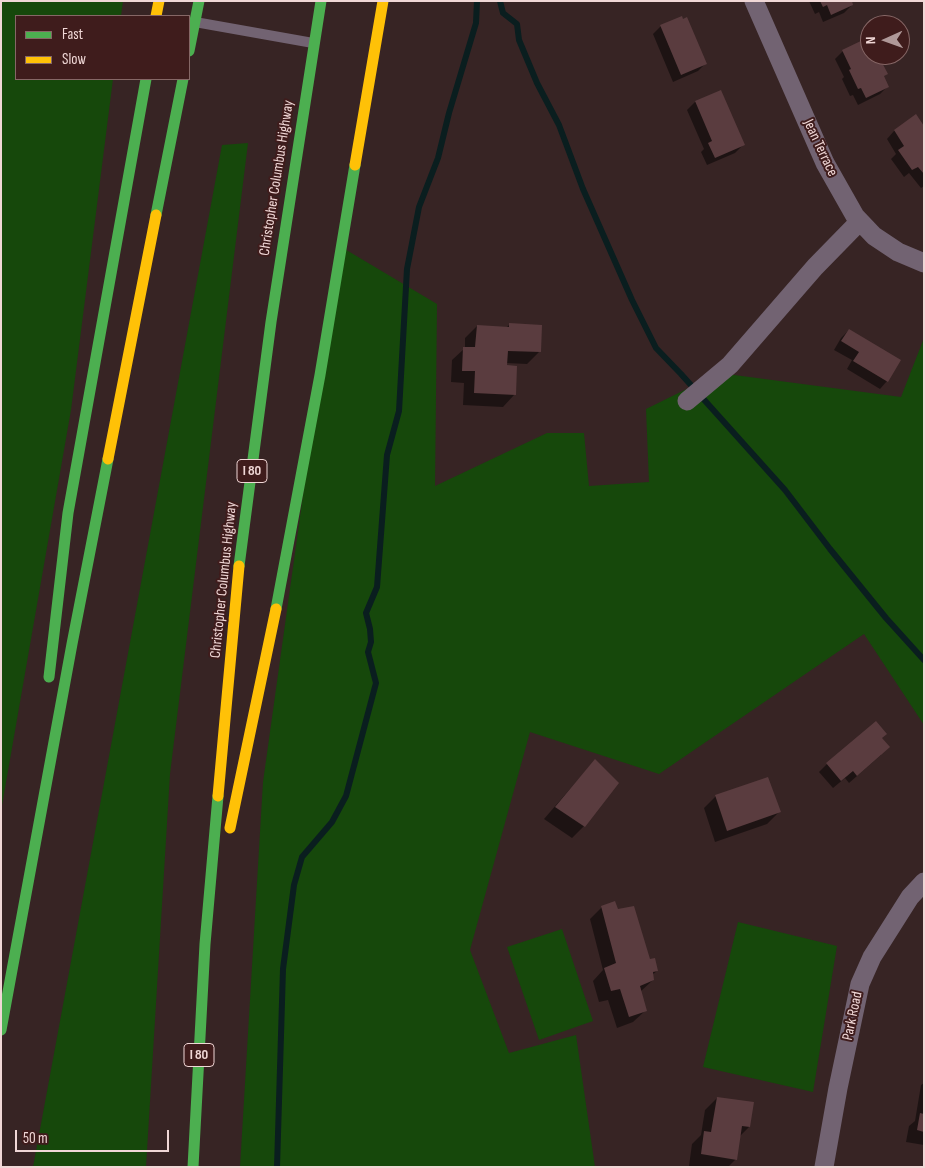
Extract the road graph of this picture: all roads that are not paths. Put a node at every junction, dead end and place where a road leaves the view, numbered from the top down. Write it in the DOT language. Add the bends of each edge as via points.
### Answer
graph roads {
  1 [pos="151,1"];
  2 [pos="159,1"];
  3 [pos="199,1"];
  4 [pos="320,1"];
  5 [pos="383,1"];
  6 [pos="754,1"];
  7 [pos="150,15"];
  8 [pos="156,15"];
  9 [pos="194,22"];
  10 [pos="314,43"];
  11 [pos="190,45"];
  12 [pos="145,80"];
  13 [pos="183,80"];
  14 [pos="859,222"];
  15 [pos="924,263"];
  16 [pos="687,401"];
  17 [pos="47,691"];
  18 [pos="39,761"];
  19 [pos="924,882"];
  20 [pos="205,944"];
  21 [pos="17,949"];
  22 [pos="1,1030"];
  23 [pos="193,1167"];
  24 [pos="824,1167"];
  1 -- 7 [label="highway"];
  2 -- 8 [label="highway"];
  3 -- 9 [label="highway"];
  4 -- 10 [label="highway, Christopher Columbus Highway / I 80"];
  5 -- 20 [label="highway" via="320,375 270,638"];
  6 -- 14 [label="street, Jean Terrace" via="825,163"];
  9 -- 10 [label="lane"];
  9 -- 11 [label="highway"];
  10 -- 20 [label="highway, Christopher Columbus Highway / I 80" via="271,322 236,590"];
  12 -- 17 [label="highway" via="68,513"];
  13 -- 21 [label="highway" via="72,644"];
  14 -- 15 [label="street, Jean Terrace" via="898,252"];
  14 -- 16 [label="street" via="730,364"];
  18 -- 21 [label="highway"];
  19 -- 24 [label="street, Park Road" via="910,897 872,957 860,984"];
  20 -- 23 [label="highway, Christopher Columbus Highway / I 80"];
  21 -- 22 [label="highway"];
}
